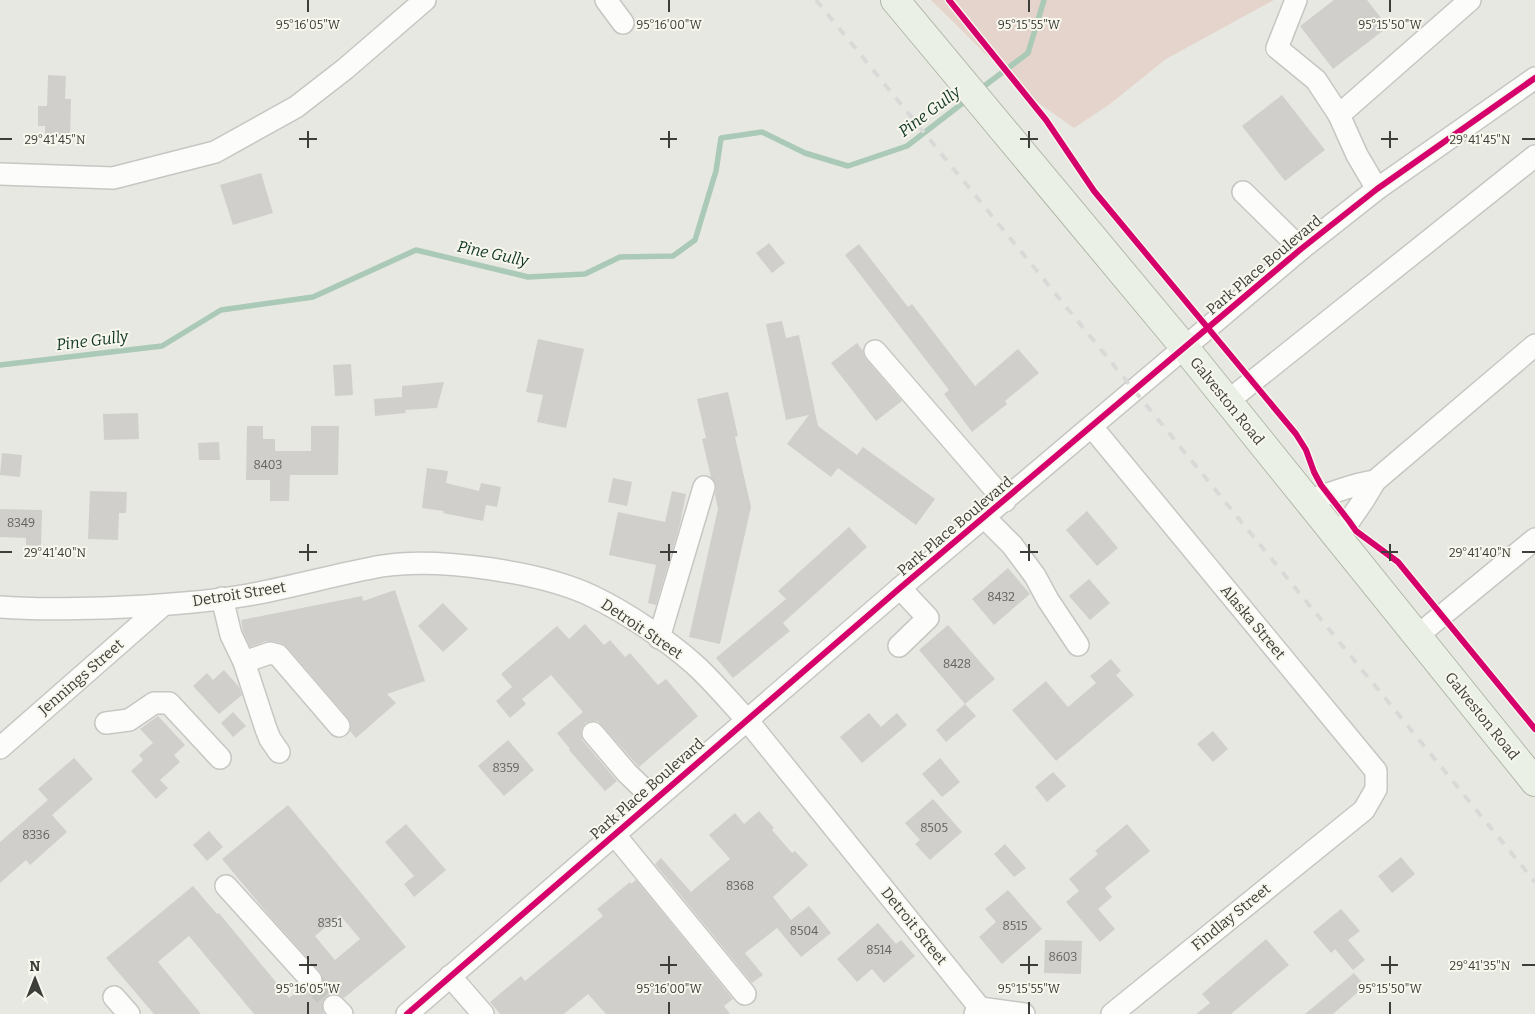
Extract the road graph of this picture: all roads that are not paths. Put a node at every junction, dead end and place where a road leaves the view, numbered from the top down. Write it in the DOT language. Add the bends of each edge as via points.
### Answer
graph roads {
  1 [pos="425,0"];
  2 [pos="606,0"];
  3 [pos="895,0"];
  4 [pos="1296,0"];
  5 [pos="1470,0"];
  6 [pos="623,23"];
  7 [pos="1535,78"];
  8 [pos="1338,114"];
  9 [pos="1535,156"];
  10 [pos="0,174"];
  11 [pos="1377,188"];
  12 [pos="1243,192"];
  13 [pos="1301,249"];
  14 [pos="1535,345"];
  15 [pos="1185,348"];
  16 [pos="875,352"];
  17 [pos="1228,401"];
  18 [pos="1092,427"];
  19 [pos="1375,481"];
  20 [pos="704,487"];
  21 [pos="1307,500"];
  22 [pos="1005,501"];
  23 [pos="984,518"];
  24 [pos="1338,537"];
  25 [pos="1535,539"];
  26 [pos="900,588"];
  27 [pos="222,598"];
  28 [pos="162,606"];
  29 [pos="0,607"];
  30 [pos="1418,636"];
  31 [pos="659,638"];
  32 [pos="1078,645"];
  33 [pos="899,646"];
  34 [pos="244,662"];
  35 [pos="746,720"];
  36 [pos="106,723"];
  37 [pos="339,726"];
  38 [pos="593,732"];
  39 [pos="0,748"];
  40 [pos="279,752"];
  41 [pos="220,758"];
  42 [pos="1535,782"];
  43 [pos="654,800"];
  44 [pos="1350,821"];
  45 [pos="614,834"];
  46 [pos="226,886"];
  47 [pos="450,976"];
  48 [pos="311,980"];
  49 [pos="745,994"];
  50 [pos="114,997"];
  51 [pos="978,1011"];
  52 [pos="129,1014"];
  53 [pos="406,1014"];
  54 [pos="483,1014"];
  55 [pos="1024,1014"];
  56 [pos="1112,1014"];
  1 -- 10 [label="street" via="296,107 216,152 113,178"];
  2 -- 6 [label="street"];
  3 -- 15 [label="main road, Galveston Road"];
  4 -- 8 [label="street" via="1277,48 1316,80"];
  5 -- 8 [label="street"];
  7 -- 11 [label="street, Park Place Boulevard"];
  8 -- 11 [label="street"];
  9 -- 17 [label="street"];
  11 -- 13 [label="street, Park Place Boulevard"];
  12 -- 13 [label="street"];
  13 -- 15 [label="street, Park Place Boulevard"];
  14 -- 19 [label="street"];
  15 -- 17 [label="main road, Galveston Road"];
  15 -- 18 [label="street, Park Place Boulevard"];
  16 -- 22 [label="street"];
  17 -- 21 [label="main road, Galveston Road"];
  18 -- 22 [label="street, Park Place Boulevard"];
  18 -- 44 [label="street, Alaska Street" via="1376,771 1376,789 1364,810"];
  19 -- 21 [label="street" via="1357,483"];
  19 -- 24 [label="street"];
  20 -- 31 [label="street"];
  21 -- 24 [label="main road, Galveston Road"];
  22 -- 23 [label="street, Park Place Boulevard"];
  23 -- 26 [label="street, Park Place Boulevard"];
  23 -- 32 [label="street" via="1012,545 1035,576"];
  24 -- 30 [label="main road, Galveston Road"];
  25 -- 30 [label="street"];
  26 -- 33 [label="street" via="928,618"];
  26 -- 35 [label="street, Park Place Boulevard"];
  27 -- 28 [label="street, Detroit Street"];
  27 -- 31 [label="street, Detroit Street" via="383,566 424,563 480,568 542,578 594,597"];
  27 -- 34 [label="street" via="230,635"];
  28 -- 29 [label="street, Detroit Street" via="37,610"];
  28 -- 39 [label="street, Jennings Street"];
  30 -- 42 [label="main road, Galveston Road"];
  31 -- 35 [label="street, Detroit Street" via="694,664"];
  34 -- 37 [label="street" via="270,653 278,655"];
  34 -- 40 [label="street" via="266,729"];
  35 -- 43 [label="street, Park Place Boulevard"];
  35 -- 51 [label="street, Detroit Street"];
  36 -- 41 [label="street" via="129,720 154,703 169,703"];
  38 -- 43 [label="street"];
  43 -- 45 [label="street, Park Place Boulevard"];
  44 -- 56 [label="street, Findlay Street"];
  45 -- 47 [label="street, Park Place Boulevard"];
  45 -- 49 [label="street"];
  46 -- 48 [label="street"];
  47 -- 53 [label="street, Park Place Boulevard"];
  47 -- 54 [label="street"];
  50 -- 52 [label="street"];
  51 -- 55 [label="street"];
}
